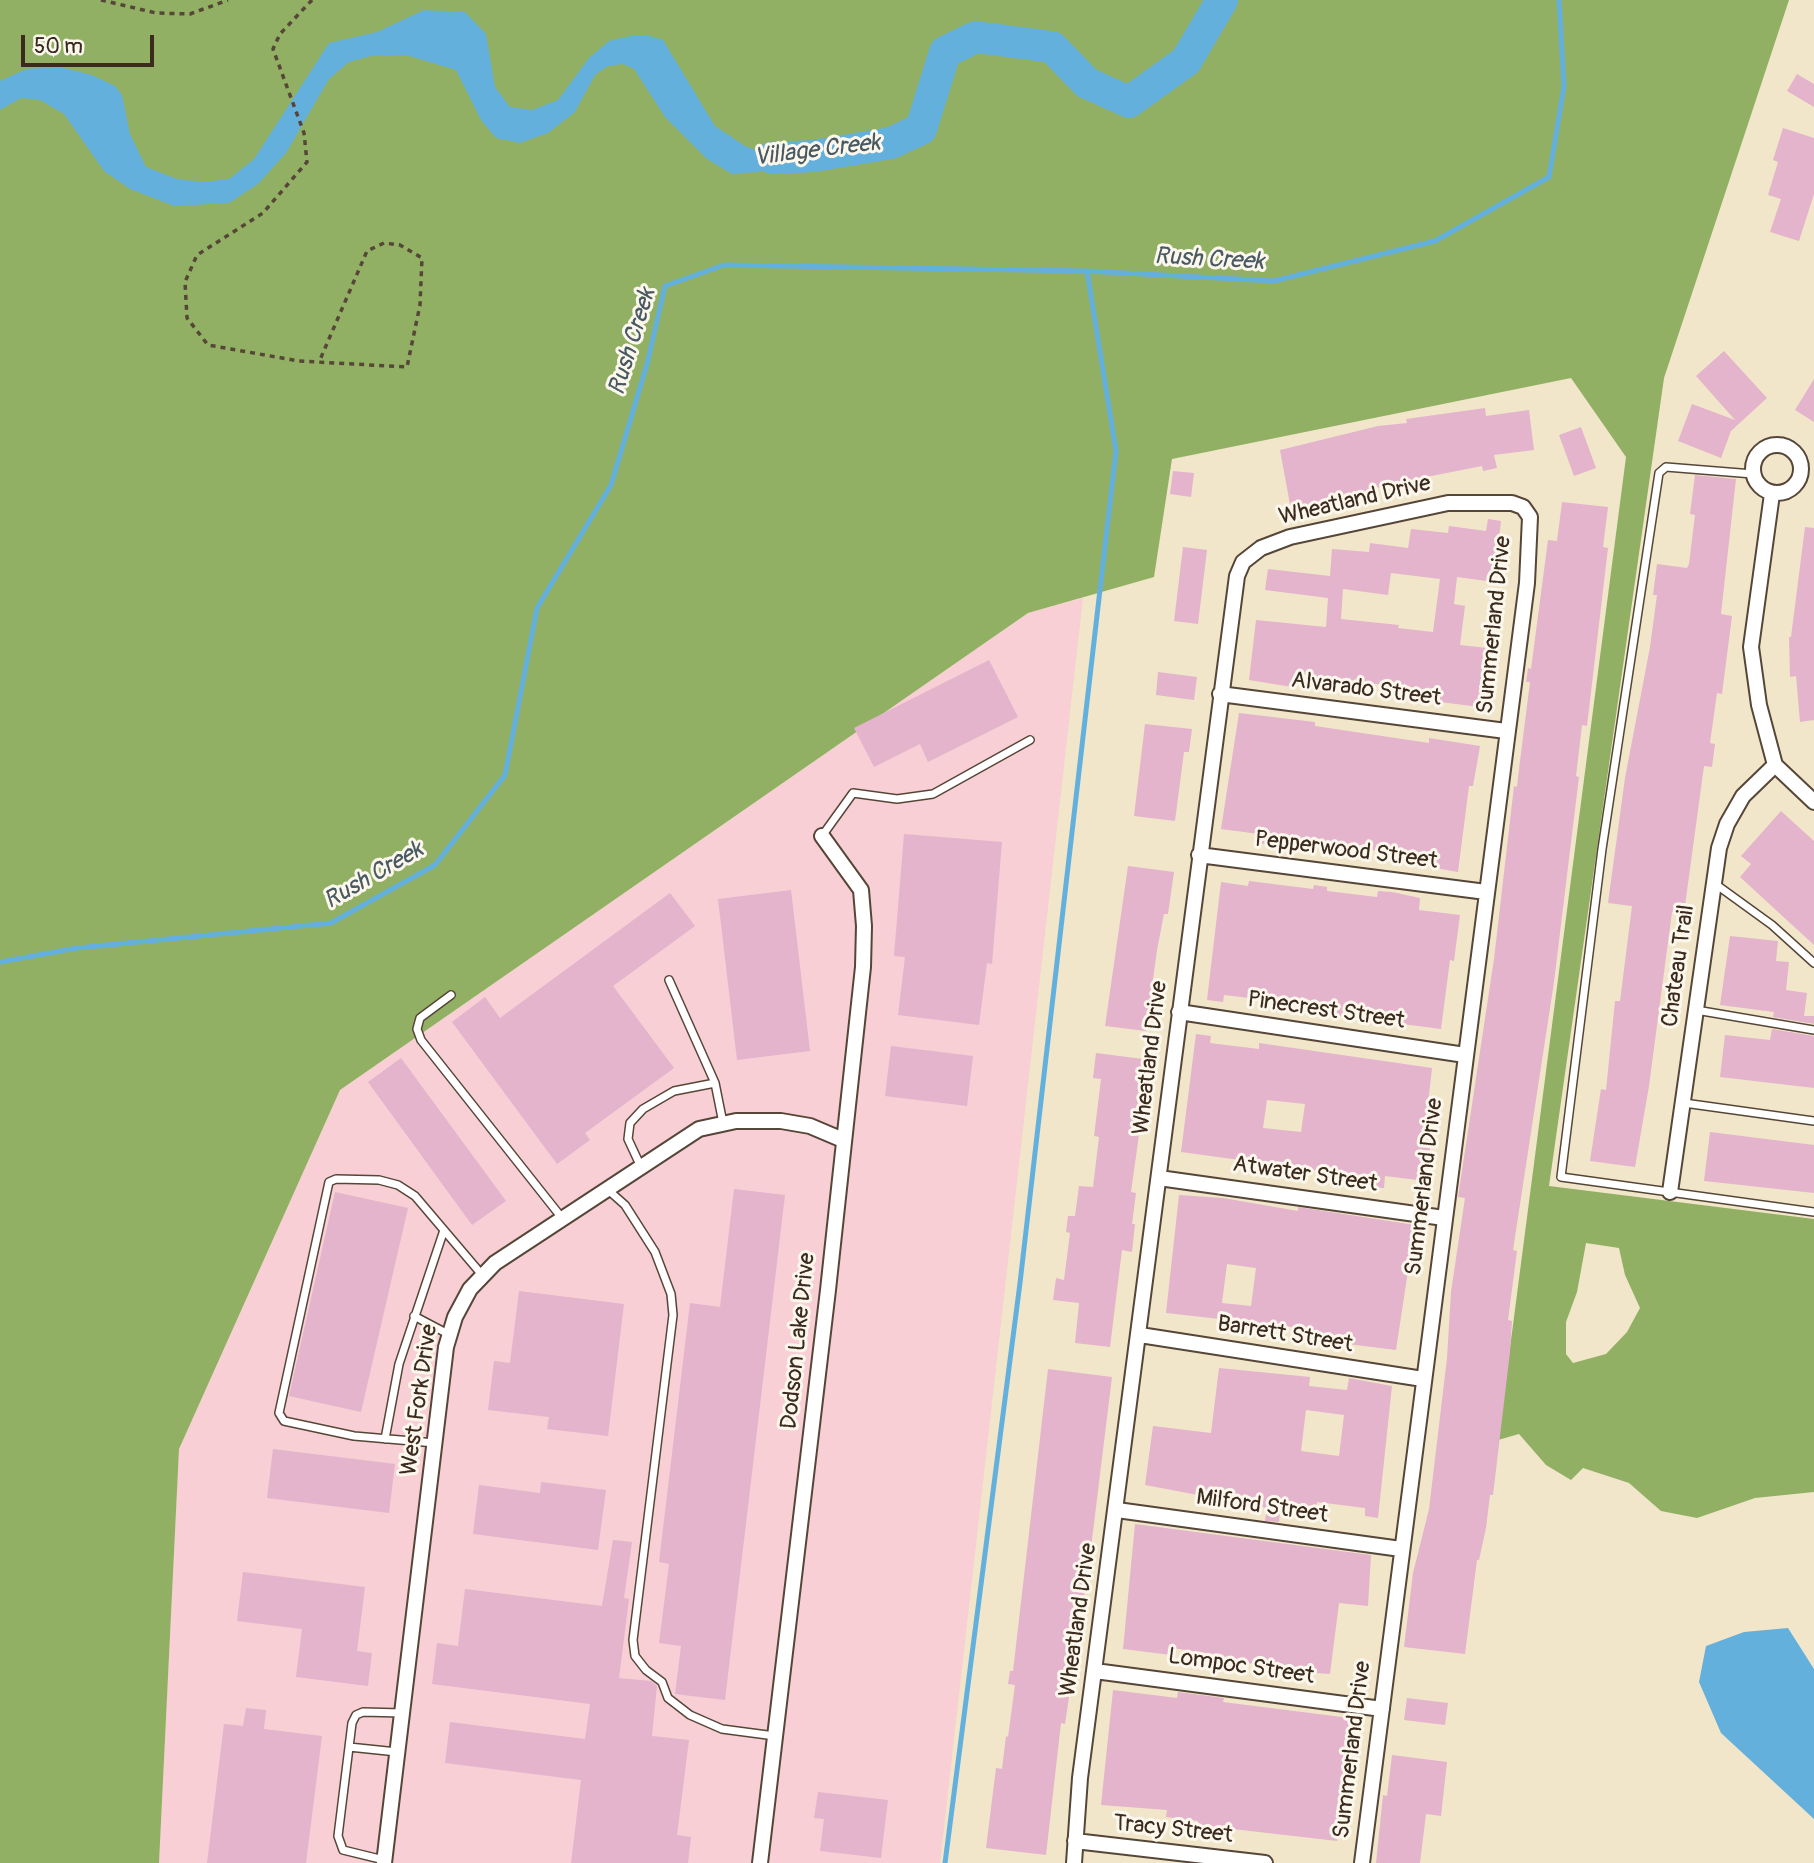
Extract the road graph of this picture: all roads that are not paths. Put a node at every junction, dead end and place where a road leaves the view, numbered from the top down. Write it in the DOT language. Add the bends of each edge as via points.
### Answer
graph roads {
  1 [pos="1752,474"];
  2 [pos="1772,494"];
  3 [pos="1530,517"];
  4 [pos="1220,694"];
  5 [pos="1506,731"];
  6 [pos="1030,740"];
  7 [pos="1775,765"];
  8 [pos="1814,802"];
  9 [pos="822,836"];
  10 [pos="1199,855"];
  11 [pos="1714,883"];
  12 [pos="1486,892"];
  13 [pos="1814,963"];
  14 [pos="670,980"];
  15 [pos="451,995"];
  16 [pos="1695,1010"];
  17 [pos="1179,1012"];
  18 [pos="1814,1030"];
  19 [pos="1465,1055"];
  20 [pos="715,1083"];
  21 [pos="1684,1103"];
  22 [pos="1814,1121"];
  23 [pos="723,1124"];
  24 [pos="843,1140"];
  25 [pos="641,1167"];
  26 [pos="1159,1178"];
  27 [pos="607,1189"];
  28 [pos="1670,1192"];
  29 [pos="1814,1212"];
  30 [pos="562,1218"];
  31 [pos="1444,1218"];
  32 [pos="444,1230"];
  33 [pos="483,1276"];
  34 [pos="414,1316"];
  35 [pos="450,1335"];
  36 [pos="1140,1335"];
  37 [pos="1423,1379"];
  38 [pos="385,1439"];
  39 [pos="435,1443"];
  40 [pos="1117,1510"];
  41 [pos="1401,1549"];
  42 [pos="1095,1671"];
  43 [pos="1382,1709"];
  44 [pos="403,1713"];
  45 [pos="776,1736"];
  46 [pos="349,1747"];
  47 [pos="398,1752"];
  48 [pos="1075,1842"];
  49 [pos="384,1861"];
  50 [pos="760,1863"];
  51 [pos="1074,1863"];
  52 [pos="1265,1863"];
  53 [pos="1362,1863"];
  1 -- 2 [label="street" via="1756,483"];
  1 -- 2 [label="street" via="1752,465 1763,449 1782,445 1797,456 1801,465 1798,483 1791,490"];
  1 -- 28 [label="lane" via="1666,467 1658,472 1602,849 1561,1177"];
  2 -- 7 [label="street" via="1751,647 1759,705"];
  3 -- 4 [label="street, Wheatland Drive" via="1523,507 1512,503 1448,503 1290,537 1261,548 1243,562 1237,576"];
  3 -- 5 [label="street, Summerland Drive" via="1527,583"];
  4 -- 5 [label="street, Alvarado Street"];
  4 -- 10 [label="street, Wheatland Drive"];
  5 -- 12 [label="street, Summerland Drive"];
  6 -- 9 [label="lane" via="933,794 897,799 853,793"];
  7 -- 8 [label="street"];
  7 -- 11 [label="street, Chateau Trail" via="1743,796 1727,824"];
  9 -- 24 [label="street, Dodson Lake Drive" via="861,890 864,926"];
  10 -- 12 [label="street, Pepperwood Street"];
  10 -- 17 [label="street, Wheatland Drive"];
  11 -- 13 [label="lane"];
  11 -- 16 [label="street, Chateau Trail"];
  12 -- 19 [label="street, Summerland Drive"];
  14 -- 20 [label="lane"];
  15 -- 30 [label="lane" via="421,1018 417,1029 421,1040"];
  16 -- 18 [label="lane"];
  16 -- 21 [label="street, Chateau Trail"];
  17 -- 19 [label="street, Pinecrest Street"];
  17 -- 26 [label="street, Wheatland Drive"];
  19 -- 31 [label="street, Summerland Drive"];
  20 -- 23 [label="lane"];
  20 -- 25 [label="lane" via="674,1091 643,1109 630,1123 628,1139"];
  21 -- 22 [label="lane"];
  21 -- 28 [label="street, Chateau Trail"];
  23 -- 24 [label="street, West Fork Drive" via="781,1121 810,1126"];
  23 -- 25 [label="street, West Fork Drive" via="699,1129"];
  24 -- 45 [label="street, Dodson Lake Drive"];
  25 -- 27 [label="street, West Fork Drive"];
  26 -- 31 [label="street, Atwater Street"];
  26 -- 36 [label="street, Wheatland Drive"];
  27 -- 30 [label="street, West Fork Drive"];
  27 -- 45 [label="lane" via="625,1205 654,1252 668,1283 673,1315 633,1640 635,1656 662,1682 668,1698 690,1715 722,1729"];
  28 -- 29 [label="lane"];
  30 -- 33 [label="street, West Fork Drive"];
  31 -- 37 [label="street, Summerland Drive"];
  32 -- 33 [label="lane"];
  32 -- 34 [label="lane"];
  32 -- 38 [label="lane" via="415,1196 398,1185 379,1180 329,1182 279,1413 284,1421"];
  33 -- 35 [label="street, West Fork Drive" via="470,1289"];
  34 -- 35 [label="lane"];
  34 -- 38 [label="lane" via="399,1364"];
  35 -- 39 [label="street, West Fork Drive"];
  36 -- 37 [label="street, Barrett Street"];
  36 -- 40 [label="street, Wheatland Drive"];
  37 -- 41 [label="street, Summerland Drive"];
  38 -- 39 [label="lane"];
  39 -- 44 [label="street, West Fork Drive"];
  40 -- 41 [label="street, Milford Street"];
  40 -- 42 [label="street, Wheatland Drive"];
  41 -- 43 [label="street, Summerland Drive"];
  42 -- 43 [label="street, Lompoc Street"];
  42 -- 48 [label="street, Wheatland Drive"];
  43 -- 53 [label="street, Summerland Drive"];
  44 -- 46 [label="lane" via="363,1712 356,1716"];
  44 -- 47 [label="street, West Fork Drive"];
  45 -- 50 [label="street, Dodson Lake Drive"];
  46 -- 47 [label="lane"];
  46 -- 49 [label="lane" via="339,1843 350,1853"];
  47 -- 49 [label="street, West Fork Drive"];
  48 -- 51 [label="street, Wheatland Drive"];
  48 -- 52 [label="street, Tracy Street"];
}
